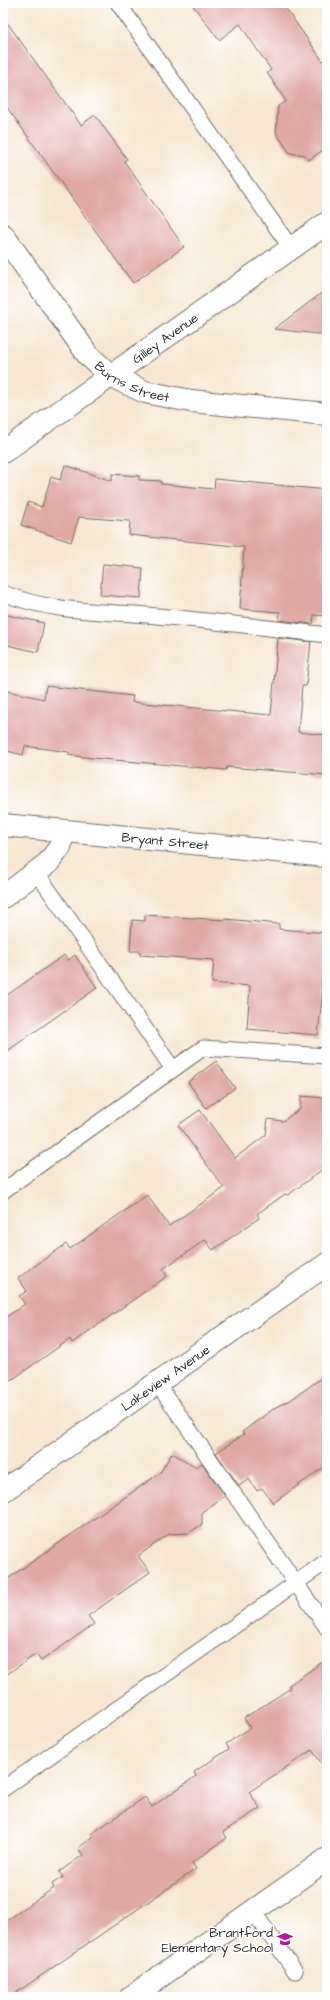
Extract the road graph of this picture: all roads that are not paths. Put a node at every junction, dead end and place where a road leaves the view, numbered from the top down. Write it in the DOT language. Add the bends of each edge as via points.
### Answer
graph roads {
  1 [pos="118,3"];
  2 [pos="327,223"];
  3 [pos="3,235"];
  4 [pos="291,248"];
  5 [pos="110,376"];
  6 [pos="327,414"];
  7 [pos="3,452"];
  8 [pos="3,593"];
  9 [pos="327,635"];
  10 [pos="3,825"];
  11 [pos="63,831"];
  12 [pos="327,856"];
  13 [pos="37,873"];
  14 [pos="3,897"];
  15 [pos="327,1056"];
  16 [pos="173,1069"];
  17 [pos="3,1191"];
  18 [pos="327,1264"];
  19 [pos="157,1383"];
  20 [pos="3,1491"];
  21 [pos="327,1561"];
  22 [pos="296,1582"];
  23 [pos="327,1628"];
  24 [pos="3,1789"];
  25 [pos="327,1859"];
  26 [pos="253,1911"];
  27 [pos="295,1970"];
  28 [pos="138,1995"];
  1 -- 4 [label="lane"];
  2 -- 4 [label="street, Gilley Avenue"];
  3 -- 5 [label="street, Burns Street" via="88,355"];
  4 -- 5 [label="street, Gilley Avenue"];
  5 -- 6 [label="street, Burns Street" via="144,392 190,401"];
  5 -- 7 [label="street, Gilley Avenue"];
  8 -- 9 [label="lane" via="64,609 147,615"];
  10 -- 11 [label="street, Bryant Street"];
  11 -- 12 [label="street, Bryant Street"];
  11 -- 13 [label="street" via="60,847"];
  13 -- 14 [label="street"];
  13 -- 16 [label="lane"];
  15 -- 16 [label="lane" via="203,1048"];
  16 -- 17 [label="lane"];
  18 -- 19 [label="street, Lakeview Avenue"];
  19 -- 20 [label="street, Lakeview Avenue"];
  19 -- 22 [label="lane"];
  21 -- 22 [label="lane"];
  22 -- 23 [label="lane"];
  22 -- 24 [label="lane"];
  25 -- 26 [label="street"];
  26 -- 27 [label="lane"];
  26 -- 28 [label="street"];
}
